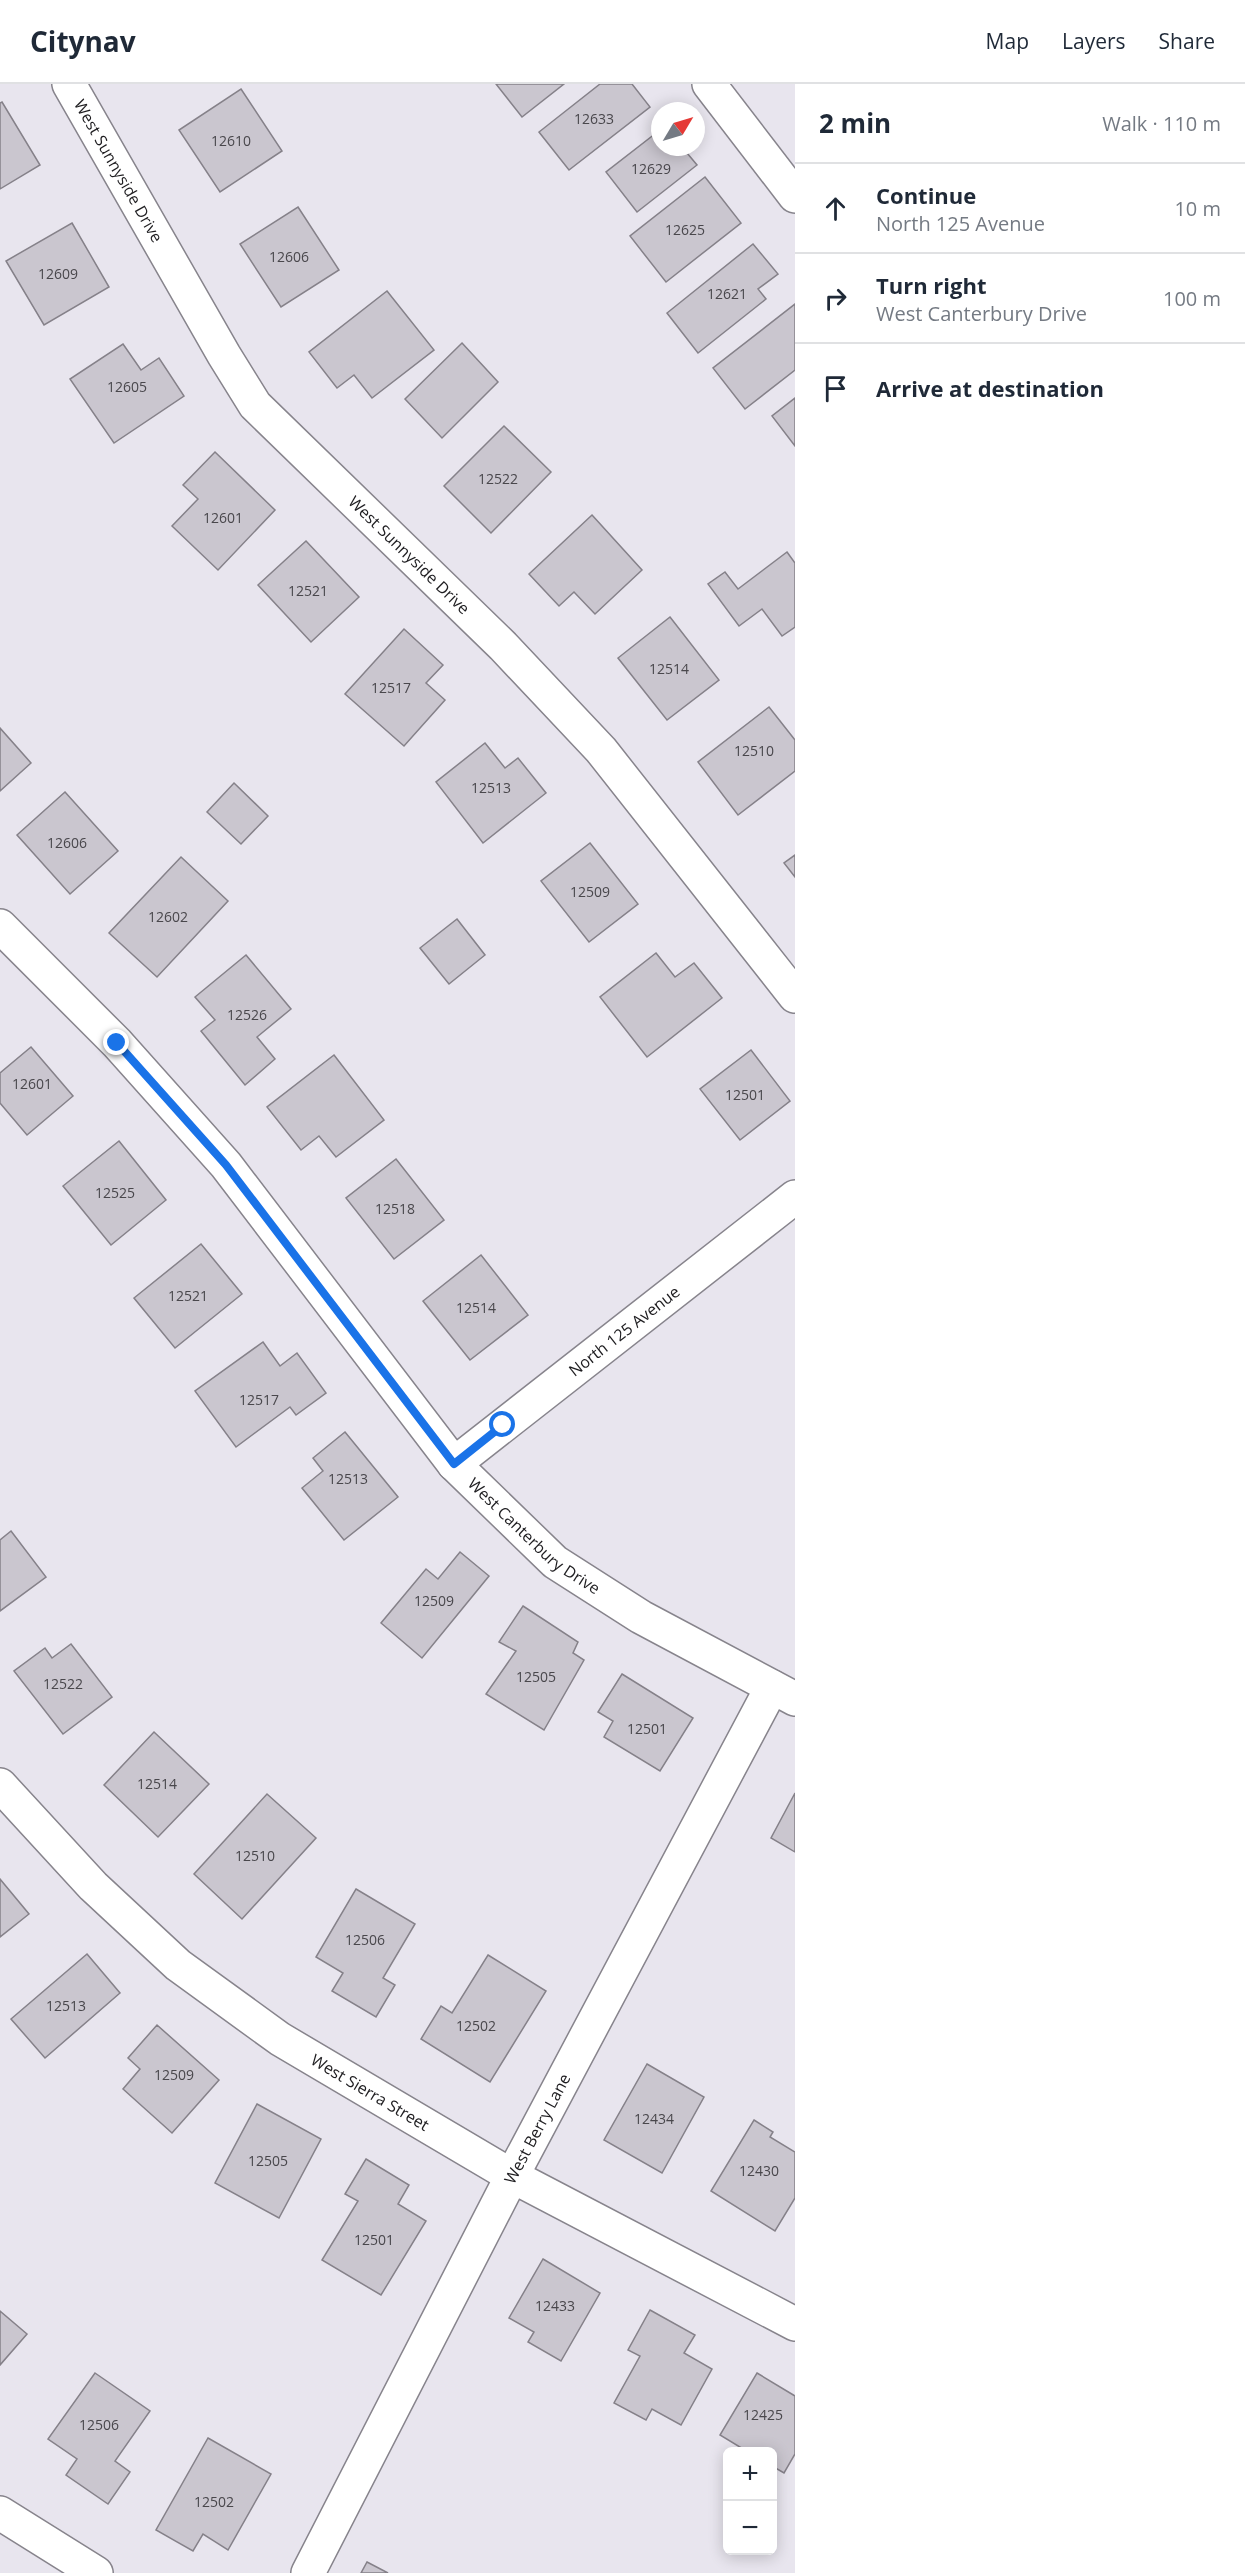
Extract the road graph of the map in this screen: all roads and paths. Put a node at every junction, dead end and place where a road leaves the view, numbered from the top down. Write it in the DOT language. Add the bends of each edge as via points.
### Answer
graph roads {
  1 [pos="69,84"];
  2 [pos="709,84"];
  3 [pos="795,196"];
  4 [pos="0,926"];
  5 [pos="795,996"];
  6 [pos="795,1197"];
  7 [pos="454,1464"];
  8 [pos="783,1693"];
  9 [pos="0,1785"];
  10 [pos="512,2176"];
  11 [pos="795,2324"];
  12 [pos="0,2513"];
  13 [pos="96,2573"];
  14 [pos="308,2573"];
  1 -- 5 [label="street, West Sunnyside Drive" via="255,405 503,646 601,750"];
  2 -- 3 [label="street"];
  4 -- 7 [label="street, West Canterbury Drive" via="117,1043 226,1165"];
  6 -- 7 [label="street, North 125 Avenue"];
  7 -- 8 [label="street, West Canterbury Drive" via="555,1562 641,1617"];
  8 -- 10 [label="street, West Berry Lane"];
  9 -- 10 [label="street, West Sierra Street" via="93,1886 178,1965 280,2039"];
  10 -- 11 [label="street, West Sierra Street"];
  10 -- 14 [label="street, West Berry Lane"];
  12 -- 13 [label="street"];
}
